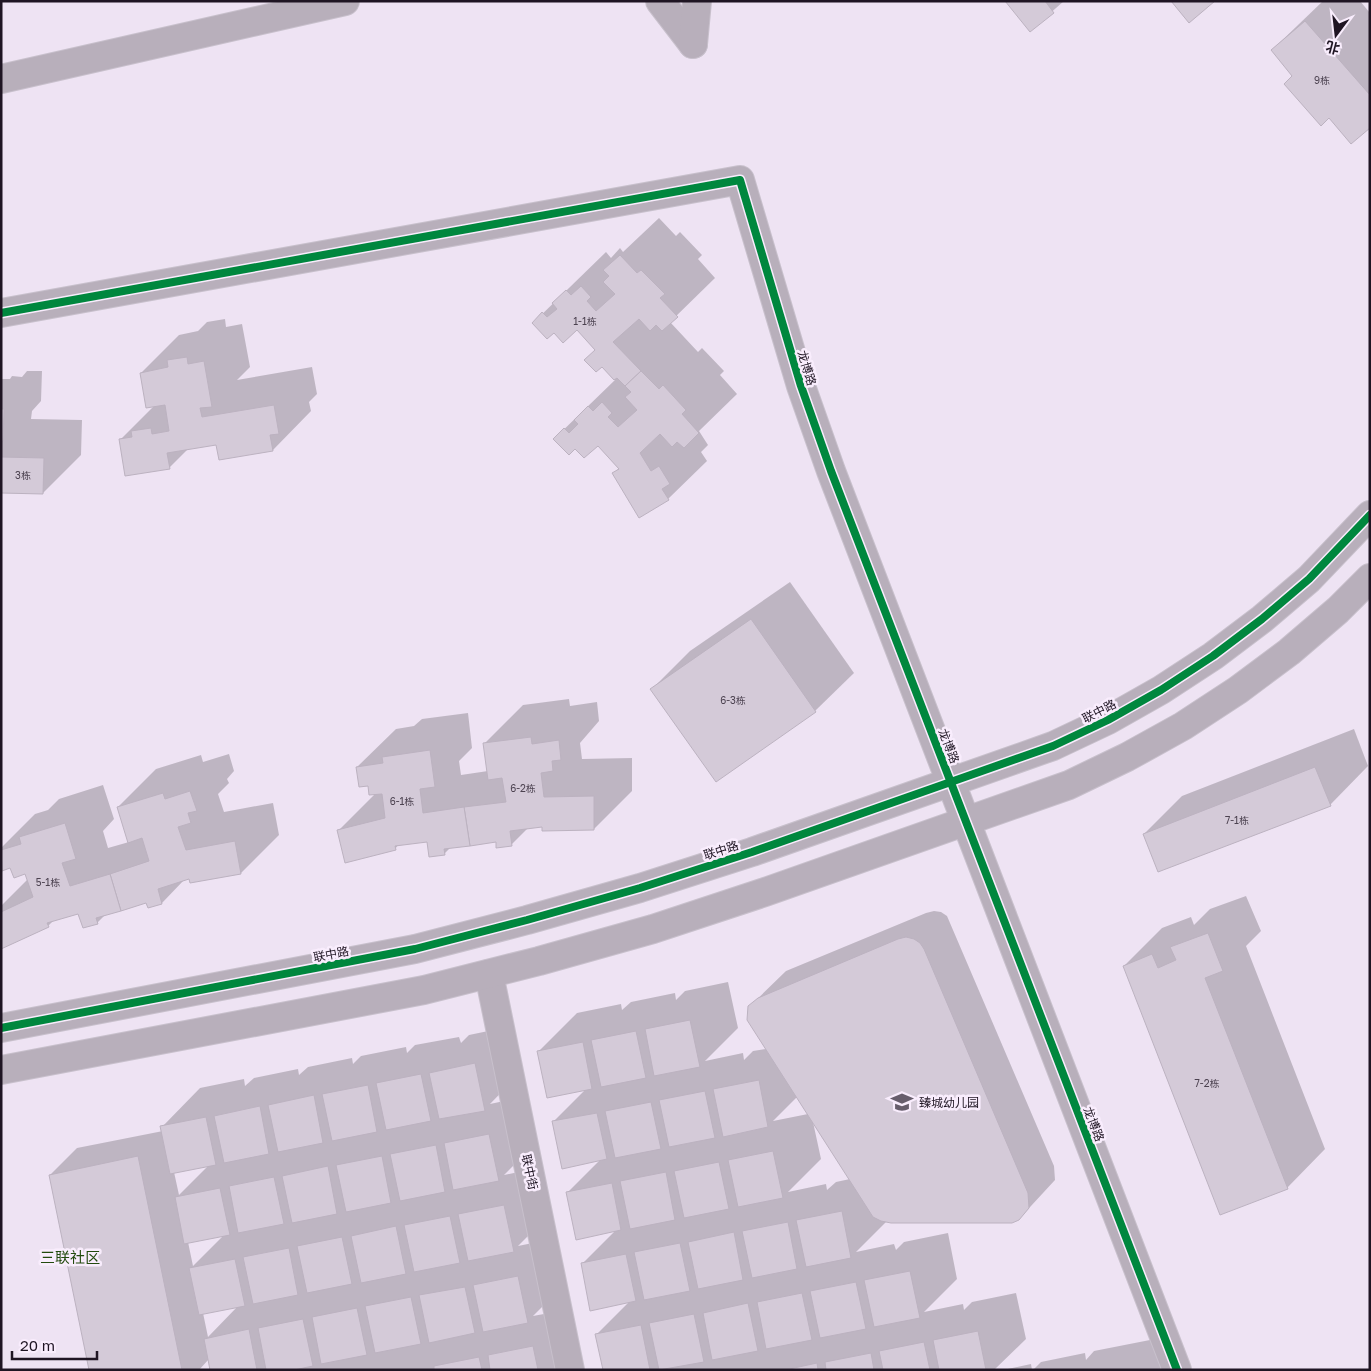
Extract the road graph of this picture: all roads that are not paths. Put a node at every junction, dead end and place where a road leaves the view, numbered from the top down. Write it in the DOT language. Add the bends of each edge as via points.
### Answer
graph roads {
  1 [pos="345,1"];
  2 [pos="660,1"];
  3 [pos="697,1"];
  4 [pos="8,78"];
  5 [pos="1,314"];
  6 [pos="1370,516"];
  7 [pos="1370,578"];
  8 [pos="950,782"];
  9 [pos="966,822"];
  10 [pos="489,974"];
  11 [pos="1,1028"];
  12 [pos="1,1070"];
  13 [pos="570,1370"];
  14 [pos="1177,1370"];
  1 -- 4 [label="street"];
  2 -- 3 [label="street" via="693,44"];
  5 -- 8 [label="street, 龙博路" via="740,180 801,386"];
  6 -- 8 [label="street, 联中路" via="1262,619 1161,690 1053,746"];
  7 -- 9 [label="street" via="1289,652 1183,726 1069,785"];
  8 -- 9 [label="street, 龙博路"];
  8 -- 11 [label="street, 联中路" via="640,888 414,950"];
  9 -- 10 [label="street" via="652,929"];
  9 -- 14 [label="street, 龙博路"];
  10 -- 12 [label="street" via="424,990"];
  10 -- 13 [label="street, 联中街"];
}
